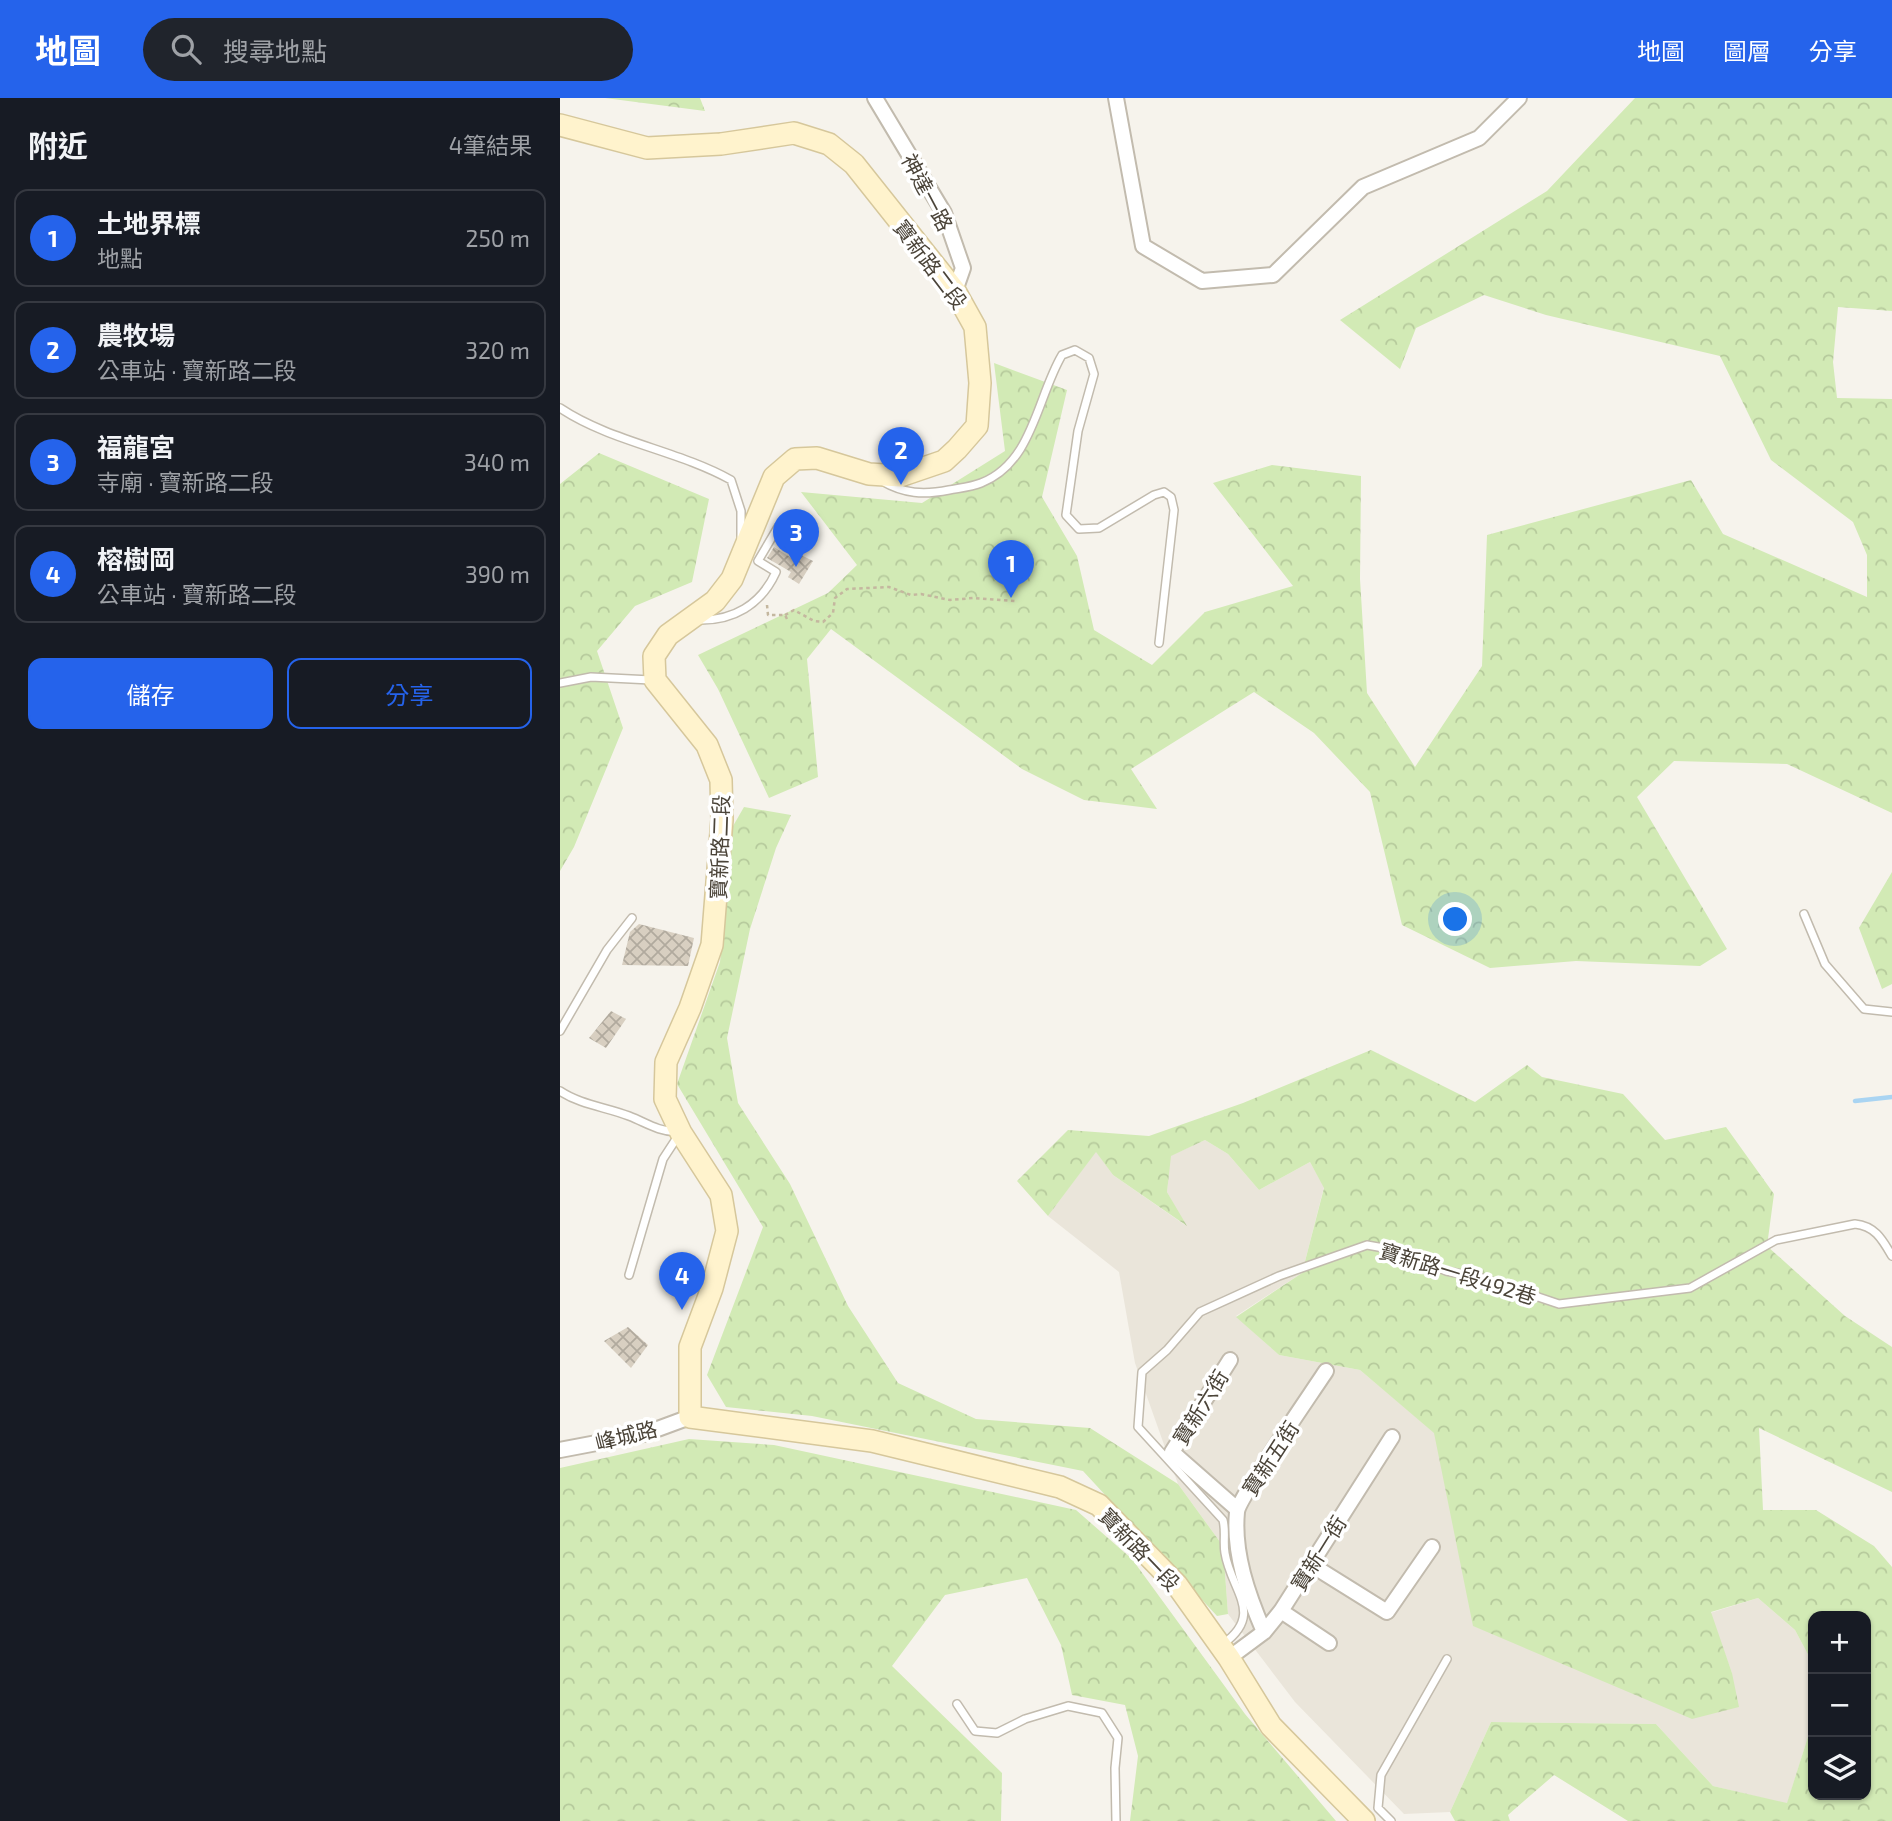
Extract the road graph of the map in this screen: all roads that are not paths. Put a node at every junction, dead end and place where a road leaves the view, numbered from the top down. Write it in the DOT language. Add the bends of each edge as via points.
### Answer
graph roads {
  1 [pos="875,98"];
  2 [pos="1116,98"];
  3 [pos="1519,98"];
  4 [pos="560,125"];
  5 [pos="955,291"];
  6 [pos="560,408"];
  7 [pos="869,474"];
  8 [pos="778,527"];
  9 [pos="741,556"];
  10 [pos="691,620"];
  11 [pos="1159,643"];
  12 [pos="655,680"];
  13 [pos="560,682"];
  14 [pos="1804,914"];
  15 [pos="632,918"];
  16 [pos="1892,1012"];
  17 [pos="560,1031"];
  18 [pos="560,1091"];
  19 [pos="681,1133"];
  20 [pos="1892,1256"];
  21 [pos="629,1275"];
  22 [pos="1230,1360"];
  23 [pos="1326,1371"];
  24 [pos="690,1417"];
  25 [pos="1392,1437"];
  26 [pos="560,1450"];
  27 [pos="1237,1509"];
  28 [pos="1432,1547"];
  29 [pos="1310,1564"];
  30 [pos="1281,1611"];
  31 [pos="1264,1632"];
  32 [pos="1329,1643"];
  33 [pos="1225,1652"];
  34 [pos="1447,1659"];
  35 [pos="957,1704"];
  36 [pos="1116,1821"];
  37 [pos="1364,1821"];
  38 [pos="1391,1821"];
  1 -- 5 [label="street, 神達一路" via="944,213 963,268"];
  2 -- 3 [label="street" via="1143,246 1202,281 1273,275 1363,187 1479,138"];
  4 -- 5 [label="street, 寶新路二段" via="647,148 721,144 794,133 829,144 854,164"];
  5 -- 7 [label="street, 寶新路二段" via="975,327 980,383 977,426 944,461 900,477"];
  6 -- 9 [label="lane" via="579,421 703,465 731,480 741,511"];
  7 -- 9 [label="street, 寶新路二段" via="817,458 795,459 774,477"];
  7 -- 11 [label="lane" via="900,491 932,493 981,483 1000,471 1032,430 1050,375 1062,355 1076,351 1089,358 1094,374 1078,431 1066,514 1079,529 1100,528 1154,495 1164,492 1171,497 1174,510"];
  8 -- 10 [label="lane" via="758,561 776,572 764,592 736,615"];
  9 -- 10 [label="street, 寶新路二段" via="732,579 715,601"];
  10 -- 12 [label="street, 寶新路二段" via="668,635 654,656"];
  12 -- 13 [label="lane" via="591,677"];
  12 -- 19 [label="street, 寶新路二段" via="706,745 721,780 712,945 666,1062 665,1099"];
  14 -- 16 [label="lane" via="1825,964 1864,1009"];
  15 -- 17 [label="lane" via="607,950"];
  18 -- 19 [label="lane" via="659,1131"];
  19 -- 21 [label="lane" via="663,1159"];
  19 -- 24 [label="street, 寶新路二段" via="721,1195 727,1231 690,1347"];
  20 -- 33 [label="lane, 寶新路一段492巷" via="1868,1225 1855,1224 1776,1240 1690,1288 1559,1304 1367,1245 1279,1276 1200,1312 1142,1372 1138,1427 1223,1520 1225,1553 1245,1623"];
  22 -- 27 [label="street, 寶新六街" via="1172,1452"];
  23 -- 27 [label="street, 寶新五街"];
  24 -- 26 [label="street, 峰城路" via="643,1434"];
  24 -- 33 [label="street, 寶新路一段" via="872,1441 1060,1487 1099,1505 1177,1585"];
  25 -- 29 [label="street, 寶新一街"];
  27 -- 31 [label="street, 寶新五街" via="1241,1568"];
  28 -- 29 [label="street" via="1387,1612"];
  29 -- 30 [label="street, 寶新一街"];
  30 -- 31 [label="street, 寶新一街"];
  30 -- 32 [label="street"];
  31 -- 33 [label="street, 寶新一街"];
  33 -- 37 [label="street, 寶新路一段" via="1271,1726"];
  34 -- 38 [label="lane" via="1381,1775 1378,1808"];
  35 -- 36 [label="lane" via="975,1731 997,1733 1068,1706 1102,1713 1118,1738"];
}
